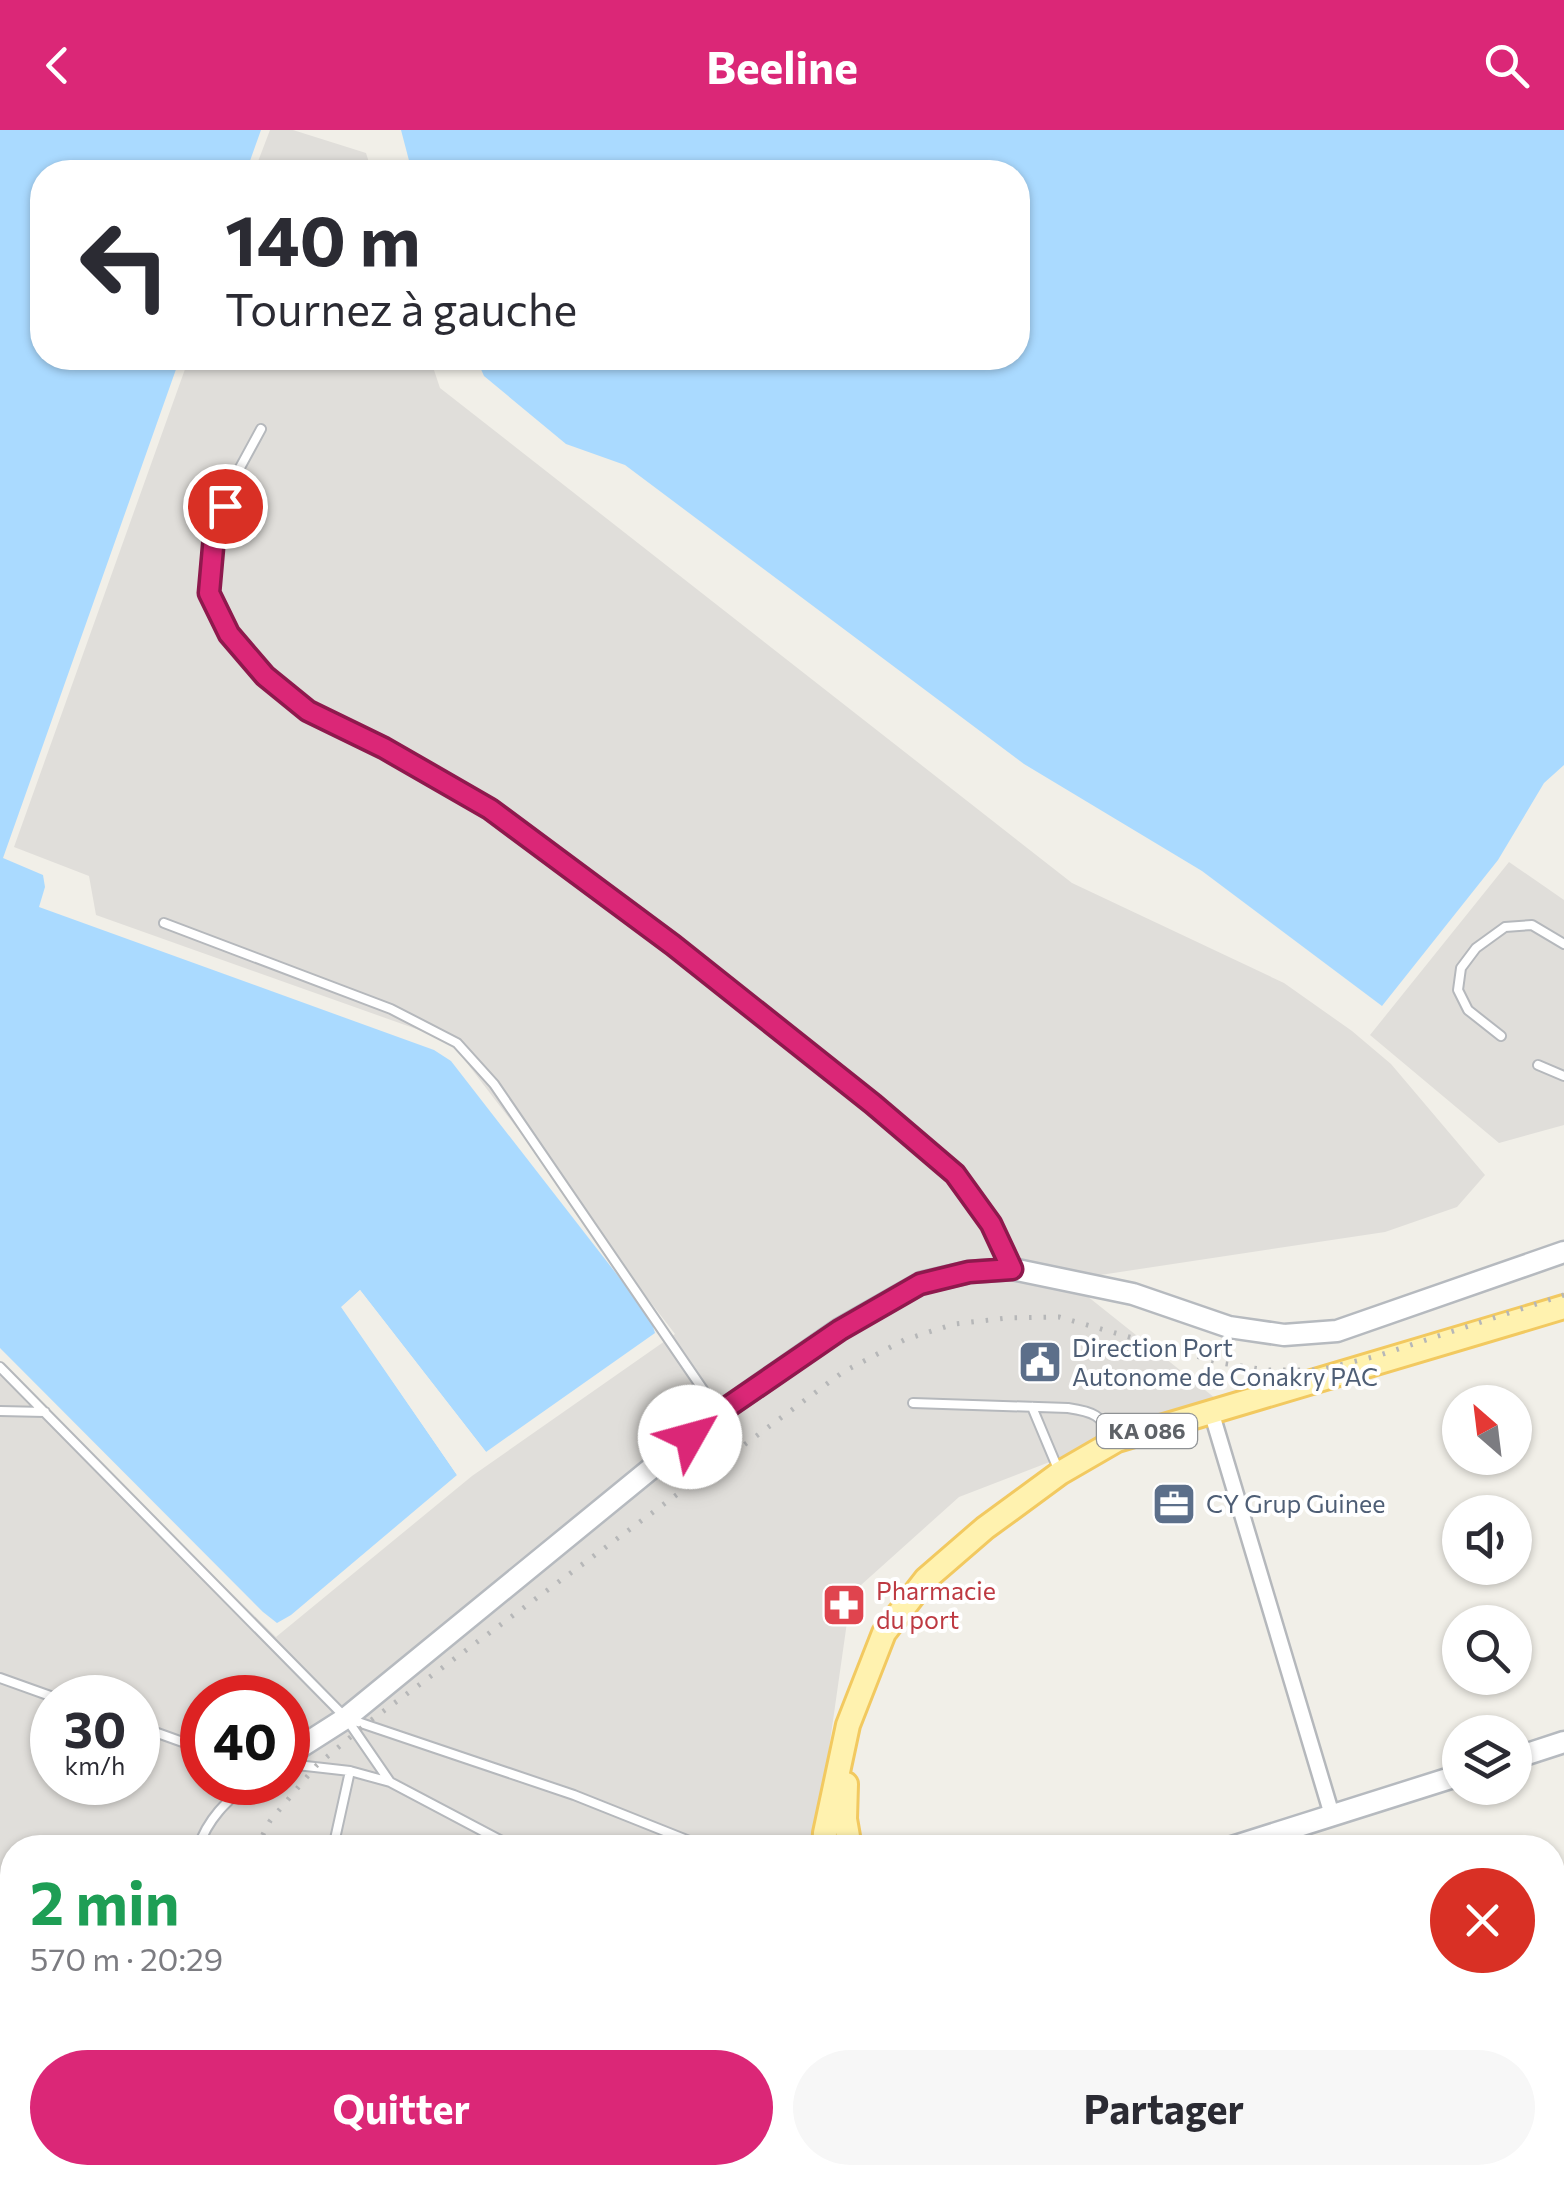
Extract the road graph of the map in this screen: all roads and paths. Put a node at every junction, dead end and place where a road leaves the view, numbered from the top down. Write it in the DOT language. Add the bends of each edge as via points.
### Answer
graph roads {
  1 [pos="262,429"];
  2 [pos="164,923"];
  3 [pos="1564,944"];
  4 [pos="1502,1036"];
  5 [pos="1538,1065"];
  6 [pos="1564,1076"];
  7 [pos="1564,1252"];
  8 [pos="1012,1269"];
  9 [pos="1564,1306"];
  10 [pos="0,1367"];
  11 [pos="912,1402"];
  12 [pos="1032,1407"];
  13 [pos="0,1411"];
  14 [pos="1211,1411"];
  15 [pos="44,1412"];
  16 [pos="719,1413"];
  17 [pos="1117,1440"];
  18 [pos="1060,1473"];
  19 [pos="0,1678"];
  20 [pos="30,1689"];
  21 [pos="346,1718"];
  22 [pos="848,1725"];
  23 [pos="310,1741"];
  24 [pos="1564,1742"];
  25 [pos="1532,1752"];
  26 [pos="310,1766"];
  27 [pos="350,1771"];
  28 [pos="1442,1781"];
  29 [pos="390,1782"];
  30 [pos="223,1805"];
  31 [pos="1332,1815"];
  32 [pos="203,1835"];
  33 [pos="336,1835"];
  34 [pos="490,1835"];
  35 [pos="674,1835"];
  36 [pos="825,1835"];
  37 [pos="847,1835"];
  38 [pos="1270,1835"];
  1 -- 8 [label="lane" via="214,536 209,593 229,634 265,676 308,711 490,809 644,922 955,1174 991,1224"];
  2 -- 16 [label="lane" via="391,1009 458,1043 494,1084"];
  3 -- 4 [label="lane" via="1532,926 1505,927 1460,968 1458,990 1468,1010"];
  5 -- 6 [label="lane"];
  7 -- 8 [label="street" via="1337,1331 1284,1334 1229,1327 1133,1294"];
  8 -- 16 [label="street" via="920,1284"];
  9 -- 14 [label="main road, KA 086"];
  10 -- 15 [label="lane"];
  11 -- 12 [label="lane"];
  12 -- 17 [label="lane" via="1092,1412"];
  12 -- 18 [label="lane"];
  13 -- 15 [label="lane"];
  14 -- 17 [label="main road, KA 086"];
  14 -- 31 [label="street"];
  15 -- 21 [label="lane"];
  16 -- 21 [label="street"];
  17 -- 18 [label="main road, KA 086"];
  18 -- 22 [label="main road, KA 086" via="926,1579 884,1633"];
  19 -- 20 [label="lane"];
  21 -- 23 [label="street"];
  21 -- 29 [label="lane"];
  21 -- 35 [label="lane"];
  22 -- 36 [label="main road, KA 086"];
  22 -- 37 [label="main road, KA 086"];
  24 -- 25 [label="street"];
  26 -- 27 [label="lane"];
  27 -- 29 [label="lane"];
  27 -- 33 [label="lane"];
  28 -- 31 [label="street"];
  29 -- 34 [label="lane"];
  30 -- 32 [label="lane"];
  31 -- 38 [label="street"];
}
